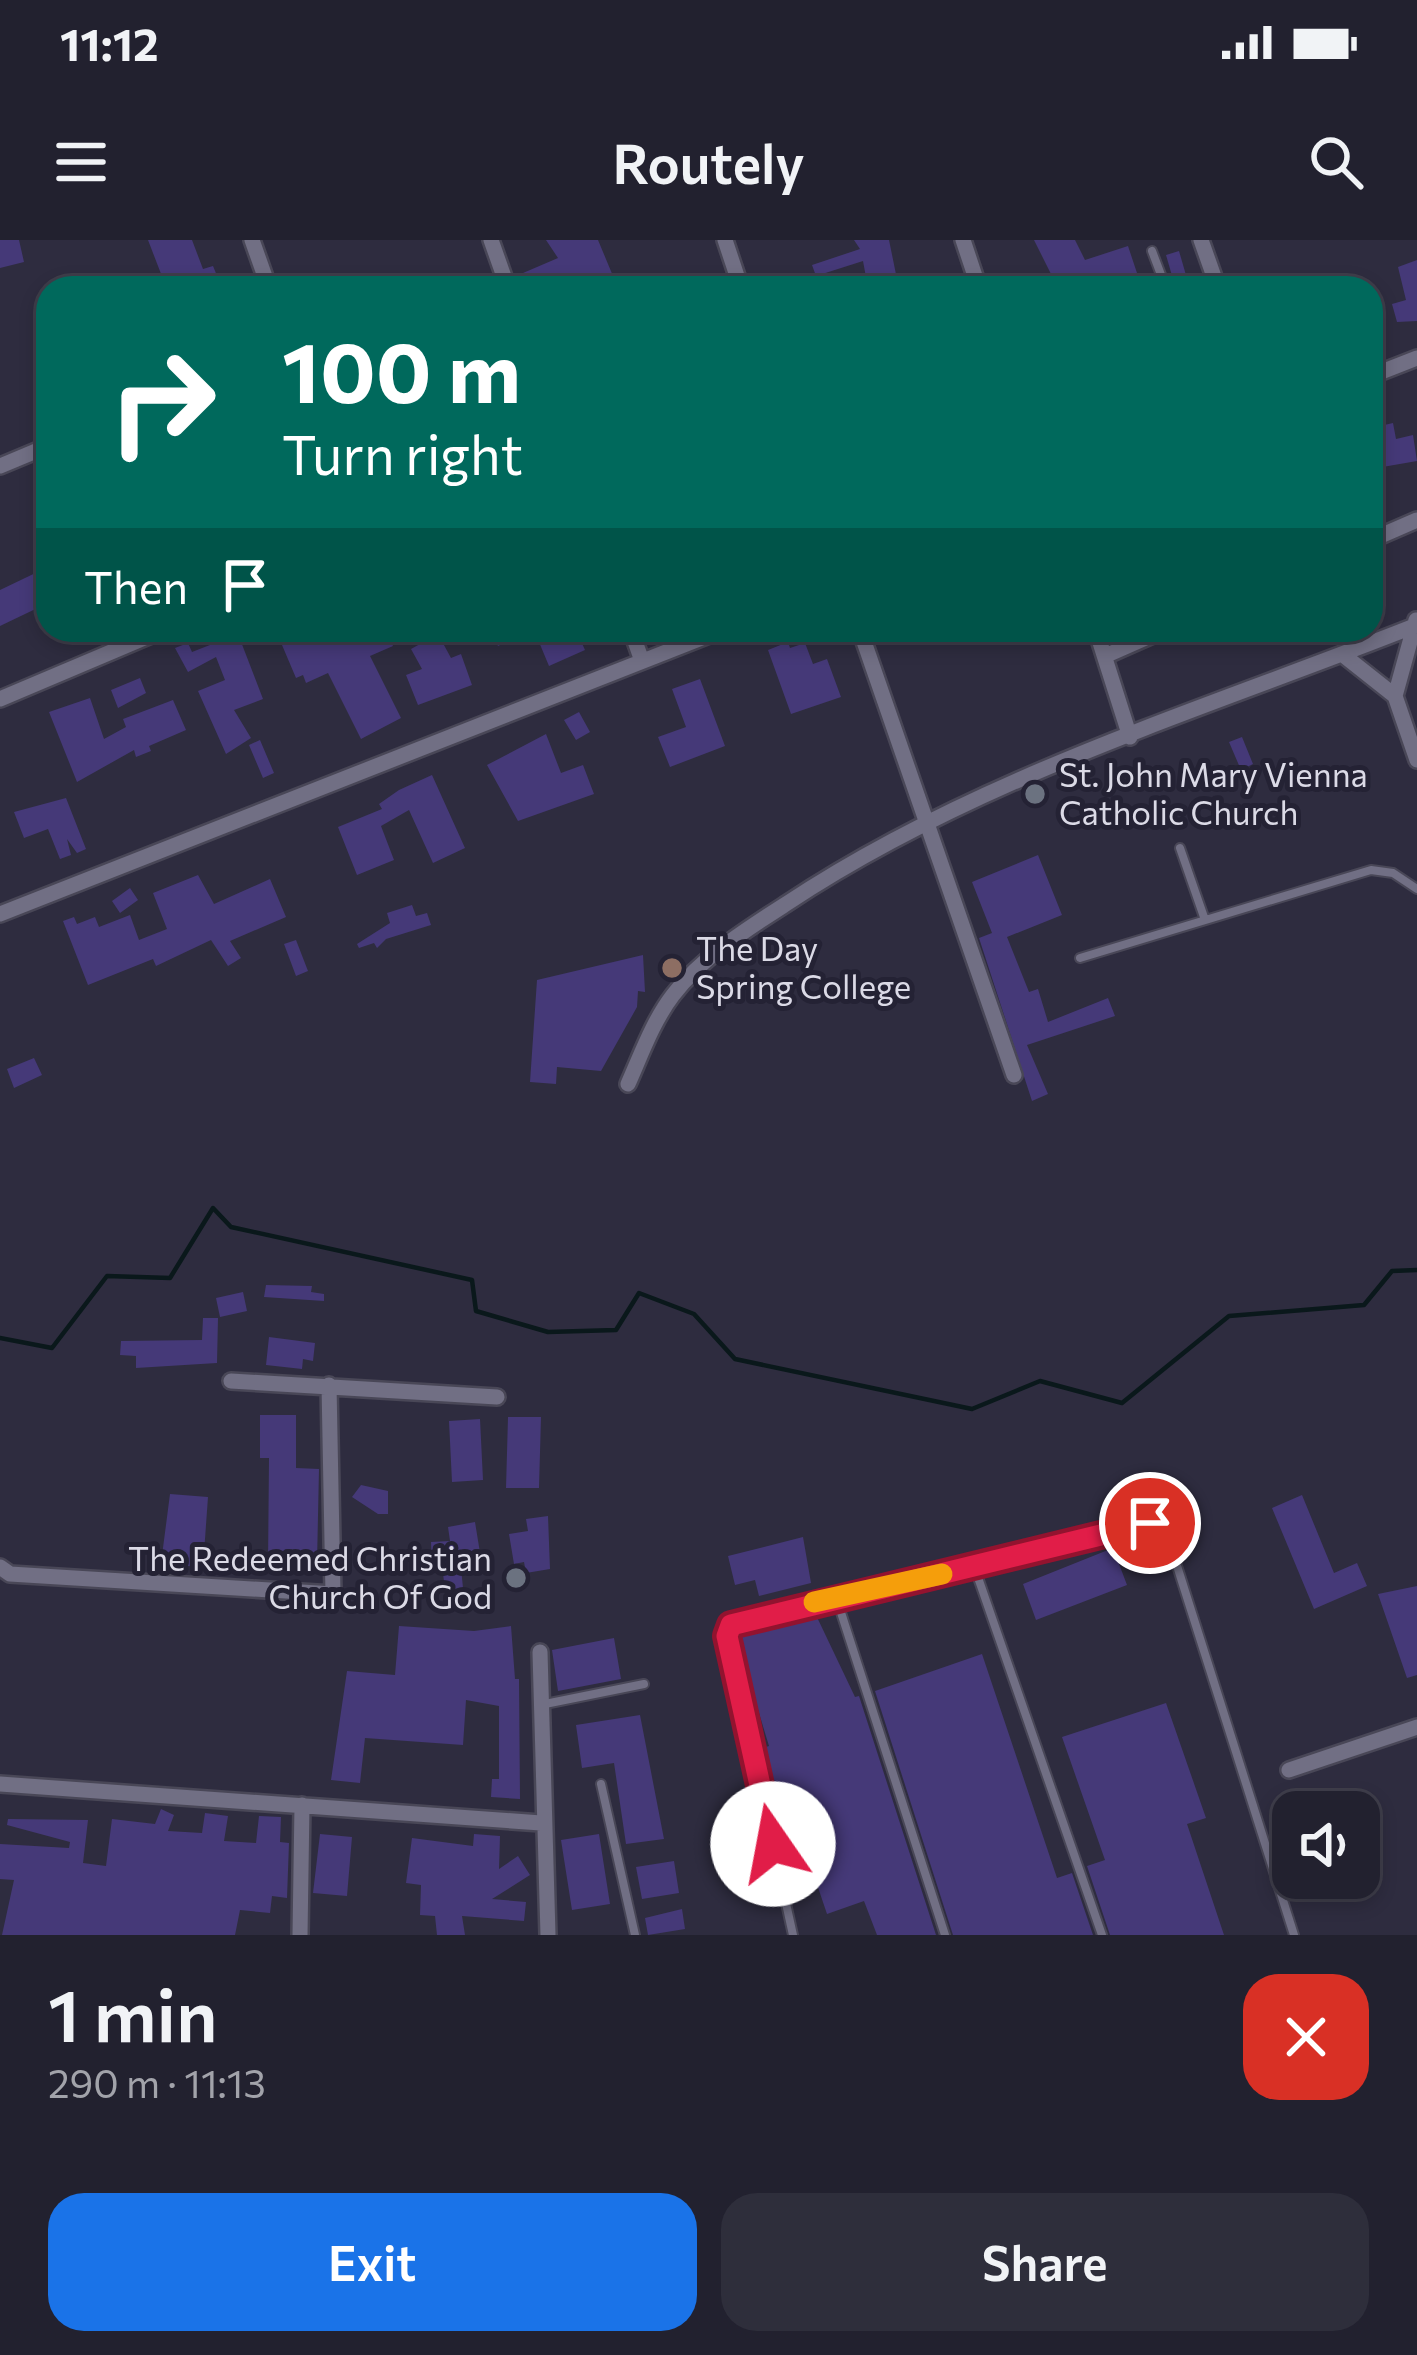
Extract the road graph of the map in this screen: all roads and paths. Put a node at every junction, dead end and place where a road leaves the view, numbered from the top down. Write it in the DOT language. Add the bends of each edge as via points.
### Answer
graph roads {
  1 [pos="252,240"];
  2 [pos="491,240"];
  3 [pos="724,240"];
  4 [pos="963,240"];
  5 [pos="1202,240"];
  6 [pos="1152,251"];
  7 [pos="265,276"];
  8 [pos="504,276"];
  9 [pos="737,276"];
  10 [pos="975,276"];
  11 [pos="1161,276"];
  12 [pos="1214,276"];
  13 [pos="1417,358"];
  14 [pos="1383,371"];
  15 [pos="36,451"];
  16 [pos="0,466"];
  17 [pos="1417,520"];
  18 [pos="1383,535"];
  19 [pos="1415,623"];
  20 [pos="1383,637"];
  21 [pos="135,642"];
  22 [pos="635,642"];
  23 [pos="691,642"];
  24 [pos="864,642"];
  25 [pos="1100,642"];
  26 [pos="1137,642"];
  27 [pos="1370,642"];
  28 [pos="1342,654"];
  29 [pos="1105,656"];
  30 [pos="642,661"];
  31 [pos="1395,696"];
  32 [pos="0,699"];
  33 [pos="1130,737"];
  34 [pos="1417,760"];
  35 [pos="926,821"];
  36 [pos="1180,848"];
  37 [pos="1417,889"];
  38 [pos="0,914"];
  39 [pos="1205,920"];
  40 [pos="1080,958"];
  41 [pos="1013,1076"];
  42 [pos="628,1084"];
  43 [pos="231,1381"];
  44 [pos="328,1385"];
  45 [pos="497,1396"];
  46 [pos="974,1566"];
  47 [pos="0,1568"];
  48 [pos="836,1597"];
  49 [pos="540,1652"];
  50 [pos="644,1684"];
  51 [pos="539,1706"];
  52 [pos="1417,1727"];
  53 [pos="1289,1770"];
  54 [pos="0,1784"];
  55 [pos="601,1784"];
  56 [pos="302,1805"];
  57 [pos="541,1823"];
  58 [pos="300,1935"];
  59 [pos="548,1935"];
  60 [pos="635,1935"];
  61 [pos="793,1935"];
  62 [pos="945,1935"];
  63 [pos="1102,1935"];
  64 [pos="1294,1935"];
  1 -- 7 [label="street"];
  2 -- 8 [label="street"];
  3 -- 9 [label="street"];
  4 -- 10 [label="street"];
  5 -- 12 [label="street"];
  6 -- 11 [label="lane"];
  13 -- 14 [label="street"];
  15 -- 16 [label="street"];
  17 -- 18 [label="street"];
  19 -- 20 [label="street"];
  19 -- 31 [label="street"];
  21 -- 32 [label="street"];
  22 -- 30 [label="street"];
  23 -- 30 [label="street"];
  24 -- 35 [label="street"];
  25 -- 29 [label="street"];
  26 -- 29 [label="street"];
  27 -- 28 [label="street"];
  28 -- 31 [label="street"];
  28 -- 33 [label="street"];
  29 -- 33 [label="street"];
  30 -- 38 [label="street"];
  31 -- 34 [label="street"];
  33 -- 35 [label="street"];
  35 -- 41 [label="street"];
  35 -- 42 [label="street" via="813,885 704,964 673,994"];
  36 -- 39 [label="lane"];
  37 -- 39 [label="lane" via="1371,870"];
  39 -- 40 [label="lane"];
  43 -- 44 [label="street"];
  44 -- 45 [label="street"];
  44 -- 47 [label="street" via="333,1594"];
  46 -- 48 [label="lane"];
  46 -- 63 [label="lane"];
  46 -- 64 [label="lane" via="1150,1523 1166,1536"];
  48 -- 61 [label="lane" via="739,1620 727,1636"];
  48 -- 62 [label="lane"];
  49 -- 51 [label="street"];
  50 -- 51 [label="lane"];
  51 -- 57 [label="street"];
  52 -- 53 [label="street"];
  54 -- 56 [label="street"];
  55 -- 60 [label="lane"];
  56 -- 57 [label="street"];
  56 -- 58 [label="street"];
  57 -- 59 [label="street"];
}
